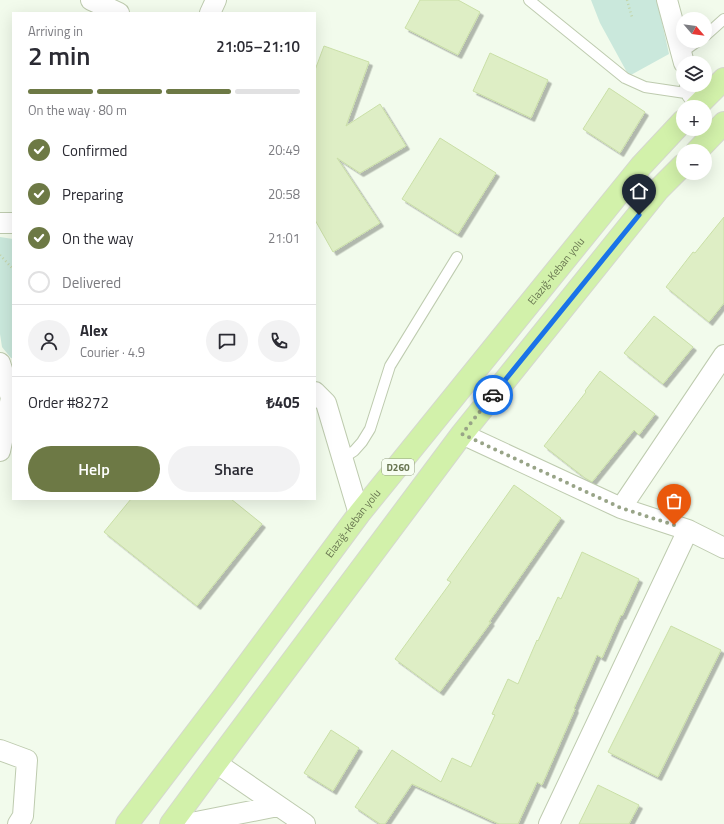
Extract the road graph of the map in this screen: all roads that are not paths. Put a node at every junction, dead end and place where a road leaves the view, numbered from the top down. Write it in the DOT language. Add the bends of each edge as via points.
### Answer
graph roads {
  1 [pos="91,0"];
  2 [pos="216,0"];
  3 [pos="529,0"];
  4 [pos="667,0"];
  5 [pos="117,12"];
  6 [pos="210,12"];
  7 [pos="724,20"];
  8 [pos="712,30"];
  9 [pos="692,48"];
  10 [pos="682,56"];
  11 [pos="685,56"];
  12 [pos="724,79"];
  13 [pos="694,97"];
  14 [pos="724,123"];
  15 [pos="676,128"];
  16 [pos="704,144"];
  17 [pos="676,172"];
  18 [pos="0,223"];
  19 [pos="12,223"];
  20 [pos="457,257"];
  21 [pos="724,355"];
  22 [pos="0,363"];
  23 [pos="316,393"];
  24 [pos="8,397"];
  25 [pos="462,434"];
  26 [pos="0,451"];
  27 [pos="343,458"];
  28 [pos="621,508"];
  29 [pos="359,514"];
  30 [pos="688,530"];
  31 [pos="724,548"];
  32 [pos="0,750"];
  33 [pos="216,763"];
  34 [pos="278,806"];
  35 [pos="18,824"];
  36 [pos="127,824"];
  37 [pos="171,824"];
  38 [pos="186,824"];
  39 [pos="305,824"];
  40 [pos="549,824"];
  1 -- 5 [label="street"];
  2 -- 6 [label="street"];
  3 -- 13 [label="lane" via="625,78 645,87"];
  4 -- 10 [label="street"];
  7 -- 8 [label="lane"];
  9 -- 11 [label="lane"];
  12 -- 13 [label="highway"];
  14 -- 16 [label="highway"];
  15 -- 29 [label="highway, Elazığ-Keban yolu / D260" via="641,166"];
  17 -- 25 [label="highway, D260" via="658,190"];
  18 -- 19 [label="street"];
  20 -- 27 [label="lane" via="390,366 370,429 354,451"];
  21 -- 28 [label="street"];
  22 -- 24 [label="street"];
  23 -- 27 [label="street" via="326,403"];
  24 -- 26 [label="street"];
  25 -- 28 [label="street"];
  25 -- 33 [label="highway, D260"];
  27 -- 29 [label="street"];
  28 -- 30 [label="street"];
  29 -- 36 [label="highway, Elazığ-Keban yolu / D260"];
  30 -- 31 [label="street"];
  30 -- 40 [label="street"];
  32 -- 35 [label="street" via="27,760 23,816"];
  33 -- 34 [label="street"];
  33 -- 37 [label="highway, D260"];
  34 -- 38 [label="street"];
  34 -- 39 [label="street"];
}
